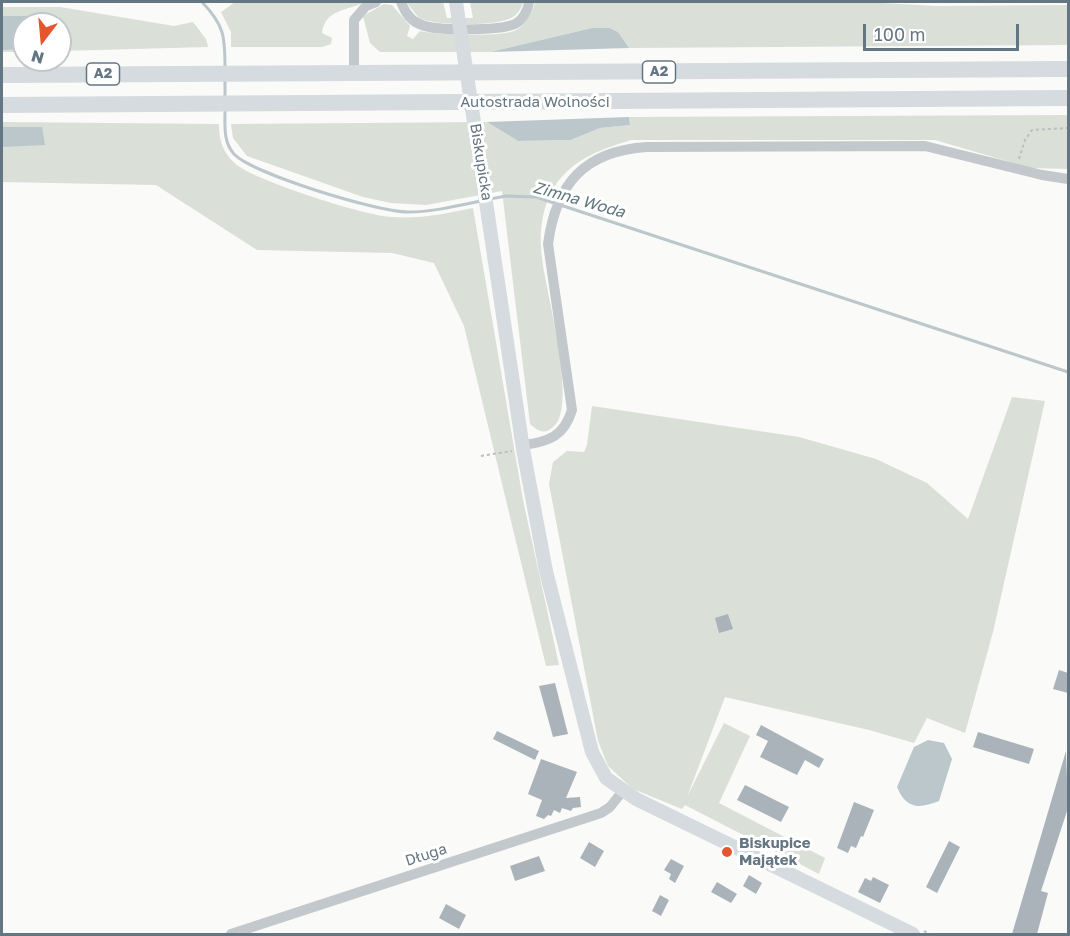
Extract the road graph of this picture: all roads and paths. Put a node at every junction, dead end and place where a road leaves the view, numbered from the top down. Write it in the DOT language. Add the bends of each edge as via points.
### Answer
graph roads {
  1 [pos="376,2"];
  2 [pos="401,2"];
  3 [pos="456,2"];
  4 [pos="530,2"];
  5 [pos="1068,69"];
  6 [pos="354,73"];
  7 [pos="2,75"];
  8 [pos="1068,98"];
  9 [pos="2,105"];
  10 [pos="1068,128"];
  11 [pos="1017,168"];
  12 [pos="1068,178"];
  13 [pos="523,447"];
  14 [pos="481,456"];
  15 [pos="622,792"];
  16 [pos="231,934"];
  17 [pos="913,934"];
  1 -- 6 [label="street" via="359,12 354,20"];
  2 -- 4 [label="street" via="413,21 435,28 499,28 516,24"];
  3 -- 13 [label="main road, Biskupicka"];
  5 -- 6 [label="highway, Autostrada Wolności / A2"];
  6 -- 7 [label="highway, Autostrada Wolności / A2"];
  8 -- 9 [label="highway, Autostrada Wolności / A2"];
  10 -- 11 [label="path" via="1032,130"];
  11 -- 12 [label="street"];
  11 -- 13 [label="street" via="925,146 647,147 625,149 597,159 579,171 565,188 550,222 550,265 572,410 559,435"];
  13 -- 14 [label="path"];
  13 -- 15 [label="main road, Biskupicka" via="546,571 577,697 600,770"];
  15 -- 16 [label="street, Długa" via="601,813"];
  15 -- 17 [label="main road"];
}
